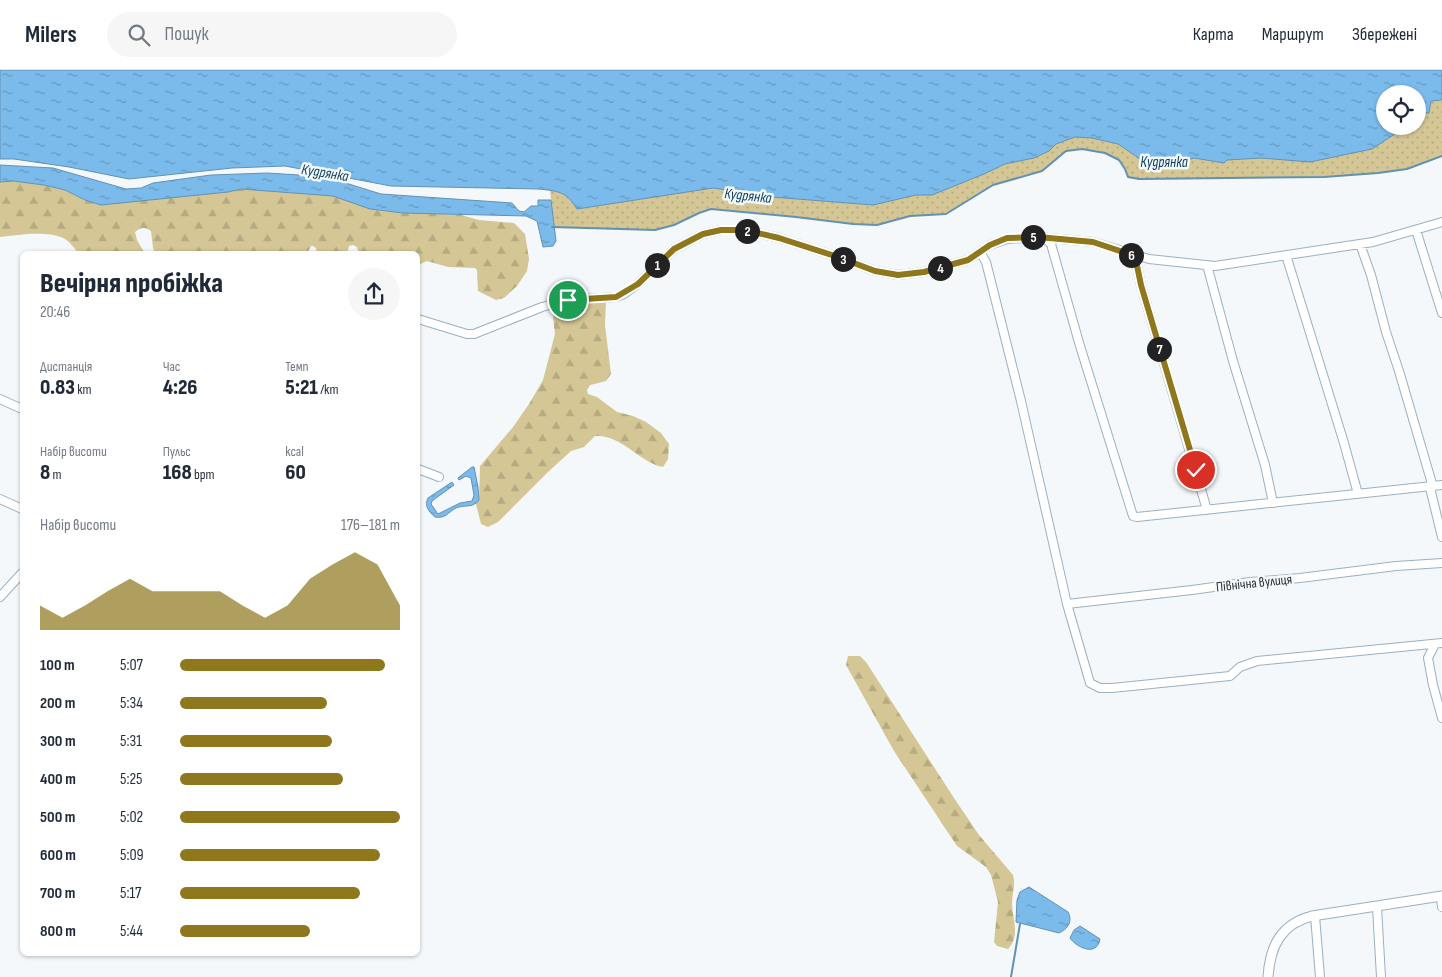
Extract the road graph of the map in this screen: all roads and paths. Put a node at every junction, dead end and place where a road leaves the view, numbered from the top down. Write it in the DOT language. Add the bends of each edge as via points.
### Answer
graph roads {
  1 [pos="1442,222"];
  2 [pos="1416,230"];
  3 [pos="1044,238"];
  4 [pos="1360,244"];
  5 [pos="980,252"];
  6 [pos="1286,255"];
  7 [pos="1135,256"];
  8 [pos="1207,265"];
  9 [pos="1442,313"];
  10 [pos="420,320"];
  11 [pos="0,399"];
  12 [pos="20,408"];
  13 [pos="420,470"];
  14 [pos="438,478"];
  15 [pos="1442,485"];
  16 [pos="1431,487"];
  17 [pos="1358,494"];
  18 [pos="0,499"];
  19 [pos="1273,503"];
  20 [pos="20,508"];
  21 [pos="1207,510"];
  22 [pos="1442,538"];
  23 [pos="1442,563"];
  24 [pos="20,575"];
  25 [pos="0,597"];
  26 [pos="1067,604"];
  27 [pos="1438,643"];
  28 [pos="1442,718"];
  29 [pos="1441,897"];
  30 [pos="1377,907"];
  31 [pos="1442,907"];
  32 [pos="1315,916"];
  33 [pos="1268,977"];
  34 [pos="1320,977"];
  35 [pos="1381,977"];
  1 -- 2 [label="street"];
  2 -- 4 [label="street"];
  2 -- 9 [label="street"];
  3 -- 5 [label="street" via="1007,238"];
  3 -- 7 [label="street" via="1093,242"];
  3 -- 21 [label="street" via="1051,244 1133,516"];
  4 -- 6 [label="street"];
  4 -- 16 [label="street" via="1400,371"];
  5 -- 10 [label="street" via="968,260 898,275 875,271 779,238 745,230 721,230 703,234 674,249 638,284 616,297 568,300 474,334"];
  5 -- 26 [label="street" via="986,262 1021,401"];
  6 -- 8 [label="street"];
  6 -- 17 [label="street"];
  7 -- 8 [label="street"];
  7 -- 21 [label="street"];
  8 -- 19 [label="street"];
  11 -- 12 [label="street"];
  13 -- 14 [label="street"];
  15 -- 16 [label="street"];
  16 -- 17 [label="street"];
  16 -- 22 [label="street"];
  17 -- 19 [label="street"];
  18 -- 20 [label="street"];
  19 -- 21 [label="street"];
  23 -- 26 [label="street, Північна вулиця"];
  24 -- 25 [label="street"];
  26 -- 27 [label="street" via="1090,683 1100,688 1230,676 1240,667 1257,661"];
  27 -- 28 [label="street" via="1428,658"];
  29 -- 30 [label="street"];
  29 -- 31 [label="street"];
  30 -- 32 [label="street"];
  30 -- 35 [label="street"];
  32 -- 33 [label="street" via="1297,921 1281,935 1272,950"];
  32 -- 34 [label="street"];
}
